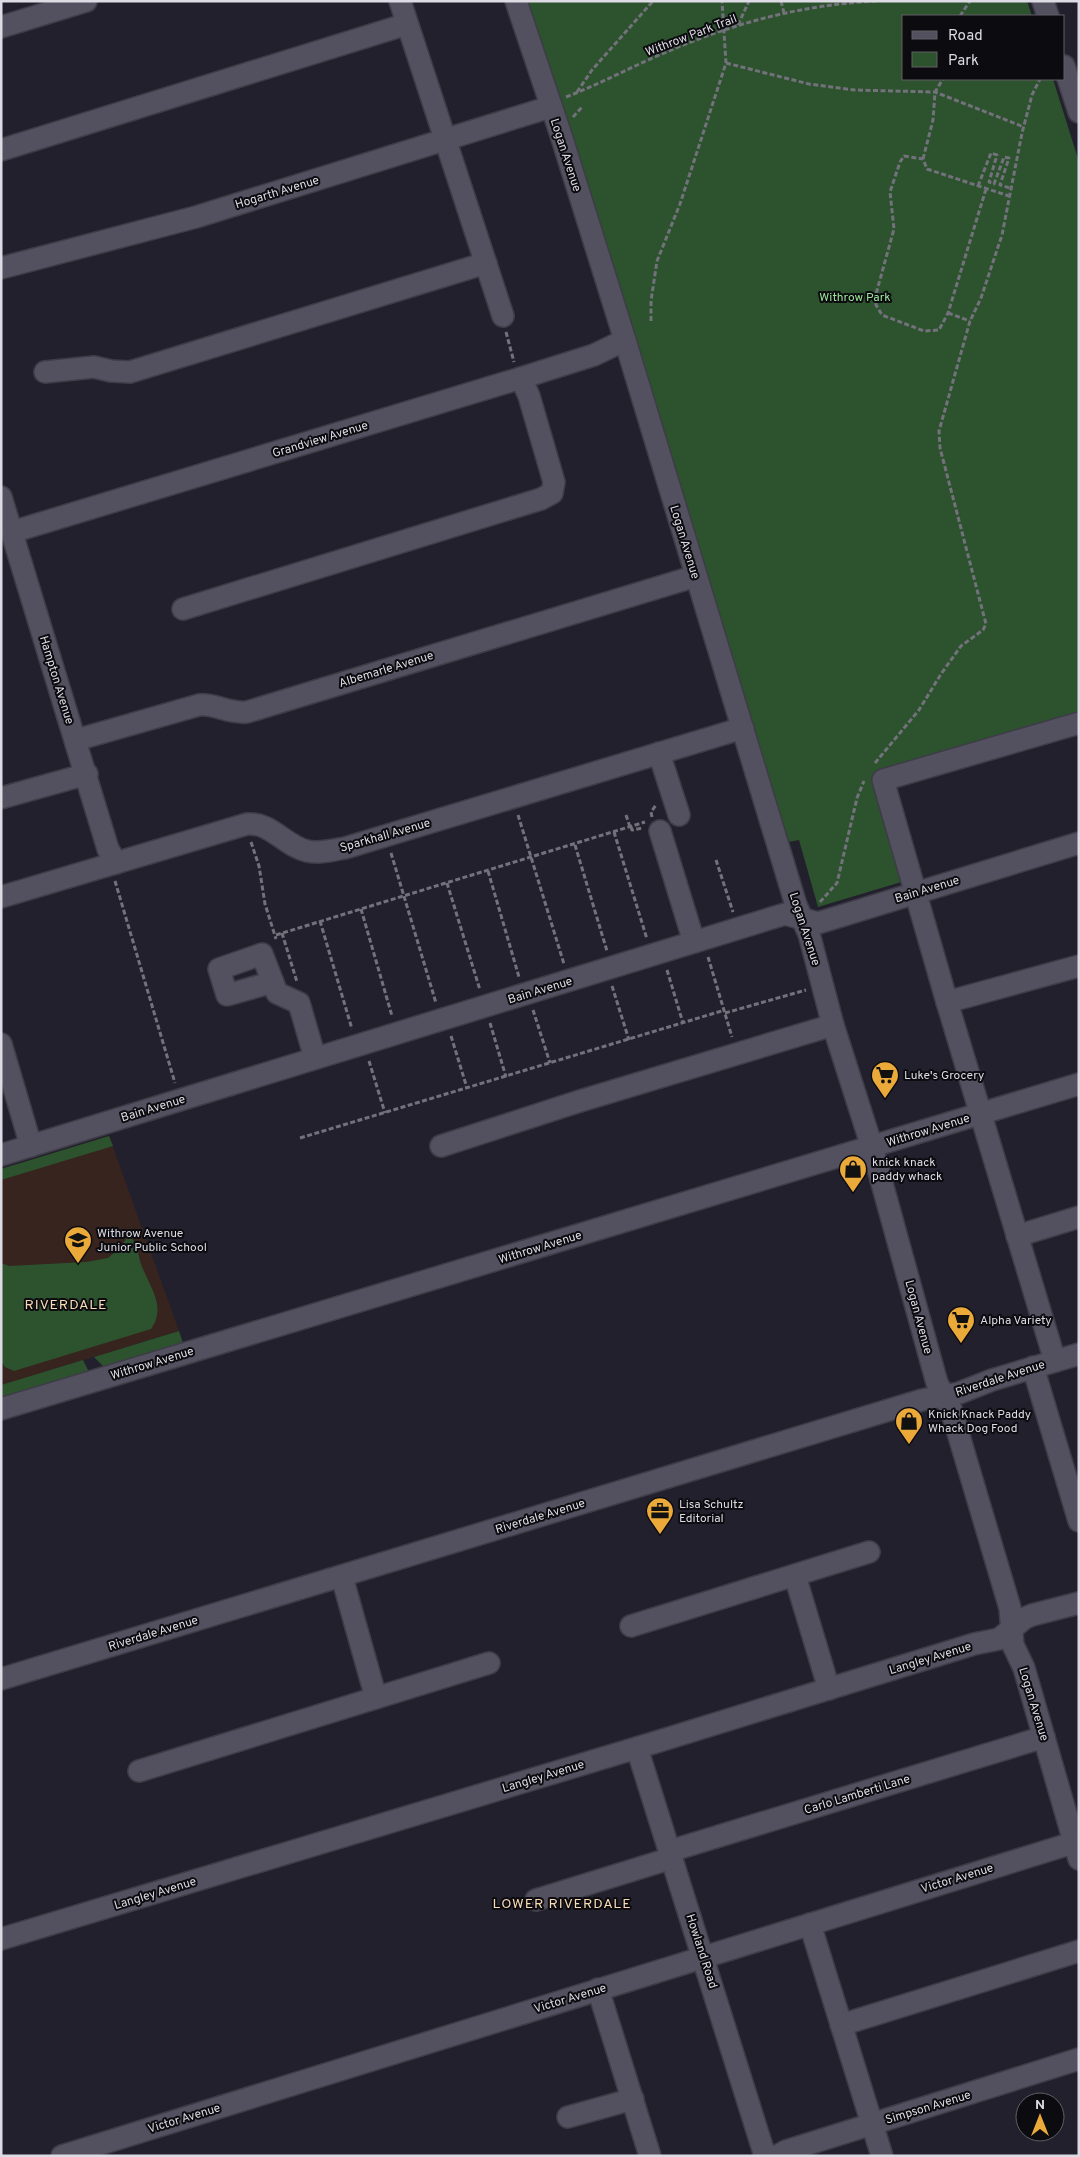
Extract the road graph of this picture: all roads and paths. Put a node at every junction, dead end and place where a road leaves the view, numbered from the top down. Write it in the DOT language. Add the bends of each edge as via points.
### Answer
graph roads {
  1 [pos="86,1"];
  2 [pos="400,1"];
  3 [pos="516,1"];
  4 [pos="653,1"];
  5 [pos="722,1"];
  6 [pos="749,1"];
  7 [pos="780,1"];
  8 [pos="876,1"];
  9 [pos="970,1"];
  10 [pos="1043,1"];
  11 [pos="784,13"];
  12 [pos="961,15"];
  13 [pos="1048,15"];
  14 [pos="407,24"];
  15 [pos="738,25"];
  16 [pos="1,27"];
  17 [pos="724,31"];
  18 [pos="726,63"];
  19 [pos="1065,69"];
  20 [pos="942,80"];
  21 [pos="1040,80"];
  22 [pos="935,92"];
  23 [pos="577,93"];
  24 [pos="550,107"];
  25 [pos="1079,112"];
  26 [pos="1024,126"];
  27 [pos="446,140"];
  28 [pos="1,150"];
  29 [pos="923,159"];
  30 [pos="978,186"];
  31 [pos="1010,188"];
  32 [pos="986,189"];
  33 [pos="1009,196"];
  34 [pos="486,262"];
  35 [pos="1,268"];
  36 [pos="948,313"];
  37 [pos="503,316"];
  38 [pos="651,321"];
  39 [pos="970,321"];
  40 [pos="625,340"];
  41 [pos="517,370"];
  42 [pos="46,372"];
  43 [pos="1,497"];
  44 [pos="12,532"];
  45 [pos="696,576"];
  46 [pos="183,608"];
  47 [pos="940,674"];
  48 [pos="1079,723"];
  49 [pos="743,728"];
  50 [pos="76,740"];
  51 [pos="659,753"];
  52 [pos="87,774"];
  53 [pos="513,797"];
  54 [pos="1,798"];
  55 [pos="656,806"];
  56 [pos="626,815"];
  57 [pos="679,815"];
  58 [pos="630,827"];
  59 [pos="604,829"];
  60 [pos="614,832"];
  61 [pos="660,832"];
  62 [pos="386,835"];
  63 [pos="606,835"];
  64 [pos="583,836"];
  65 [pos="249,837"];
  66 [pos="585,841"];
  67 [pos="1079,843"];
  68 [pos="557,844"];
  69 [pos="575,844"];
  70 [pos="559,849"];
  71 [pos="532,858"];
  72 [pos="716,860"];
  73 [pos="115,869"];
  74 [pos="488,871"];
  75 [pos="447,883"];
  76 [pos="838,883"];
  77 [pos="916,893"];
  78 [pos="404,896"];
  79 [pos="1,897"];
  80 [pos="818,905"];
  81 [pos="360,909"];
  82 [pos="801,918"];
  83 [pos="735,920"];
  84 [pos="320,922"];
  85 [pos="649,946"];
  86 [pos="700,946"];
  87 [pos="610,959"];
  88 [pos="665,964"];
  89 [pos="1079,966"];
  90 [pos="566,972"];
  91 [pos="611,981"];
  92 [pos="273,982"];
  93 [pos="522,984"];
  94 [pos="811,989"];
  95 [pos="482,997"];
  96 [pos="947,1002"];
  97 [pos="532,1005"];
  98 [pos="725,1012"];
  99 [pos="489,1018"];
  100 [pos="683,1023"];
  101 [pos="394,1024"];
  102 [pos="445,1025"];
  103 [pos="836,1032"];
  104 [pos="354,1036"];
  105 [pos="629,1040"];
  106 [pos="1,1044"];
  107 [pos="737,1054"];
  108 [pos="367,1055"];
  109 [pos="315,1058"];
  110 [pos="550,1064"];
  111 [pos="506,1077"];
  112 [pos="1079,1084"];
  113 [pos="467,1088"];
  114 [pos="177,1089"];
  115 [pos="384,1113"];
  116 [pos="982,1113"];
  117 [pos="588,1114"];
  118 [pos="300,1138"];
  119 [pos="31,1146"];
  120 [pos="441,1146"];
  121 [pos="872,1148"];
  122 [pos="1,1155"];
  123 [pos="1079,1217"];
  124 [pos="1018,1236"];
  125 [pos="1079,1354"];
  126 [pos="1055,1361"];
  127 [pos="1033,1367"];
  128 [pos="942,1395"];
  129 [pos="1,1409"];
  130 [pos="1074,1483"];
  131 [pos="1079,1521"];
  132 [pos="869,1552"];
  133 [pos="342,1576"];
  134 [pos="795,1576"];
  135 [pos="1079,1603"];
  136 [pos="631,1626"];
  137 [pos="1012,1628"];
  138 [pos="489,1663"];
  139 [pos="1,1679"];
  140 [pos="829,1689"];
  141 [pos="376,1698"];
  142 [pos="1044,1737"];
  143 [pos="637,1748"];
  144 [pos="139,1771"];
  145 [pos="1077,1847"];
  146 [pos="671,1855"];
  147 [pos="536,1900"];
  148 [pos="810,1924"];
  149 [pos="1,1939"];
  150 [pos="1079,1951"];
  151 [pos="704,1957"];
  152 [pos="598,1989"];
  153 [pos="841,2025"];
  154 [pos="1079,2059"];
  155 [pos="633,2099"];
  156 [pos="568,2117"];
  157 [pos="872,2125"];
  158 [pos="62,2156"];
  159 [pos="650,2156"];
  160 [pos="765,2156"];
  161 [pos="777,2156"];
  162 [pos="882,2156"];
  1 -- 16 [label="street"];
  2 -- 14 [label="street"];
  3 -- 24 [label="street, Logan Avenue"];
  4 -- 23 [label="path" via="592,70"];
  5 -- 17 [label="path"];
  6 -- 15 [label="path"];
  7 -- 11 [label="path"];
  8 -- 11 [label="path, Withrow Park Trail"];
  9 -- 12 [label="path"];
  10 -- 13 [label="street"];
  11 -- 15 [label="path, Withrow Park Trail"];
  14 -- 27 [label="street"];
  14 -- 28 [label="street"];
  15 -- 17 [label="path, Withrow Park Trail"];
  17 -- 18 [label="path"];
  17 -- 23 [label="path, Withrow Park Trail" via="664,53"];
  18 -- 22 [label="path" via="809,84 854,90"];
  18 -- 38 [label="path" via="680,204 657,261"];
  19 -- 25 [label="street"];
  20 -- 22 [label="path"];
  21 -- 26 [label="path"];
  22 -- 26 [label="path"];
  22 -- 29 [label="path" via="933,120"];
  23 -- 24 [label="path, Withrow Park Trail"];
  24 -- 27 [label="street, Hogarth Avenue"];
  24 -- 40 [label="street, Logan Avenue"];
  26 -- 31 [label="path"];
  27 -- 34 [label="street"];
  27 -- 35 [label="street, Hogarth Avenue" via="196,217"];
  29 -- 30 [label="path" via="927,169"];
  29 -- 36 [label="path" via="904,156 890,192 894,230 876,294 876,305 882,315 924,330 939,330"];
  30 -- 31 [label="path" via="991,153 997,155 989,182 994,184 1004,156 1009,158 1000,185"];
  30 -- 32 [label="path"];
  31 -- 33 [label="path"];
  32 -- 33 [label="path"];
  32 -- 36 [label="path"];
  33 -- 39 [label="path" via="1002,235"];
  34 -- 37 [label="street"];
  34 -- 42 [label="street" via="130,372 94,367"];
  36 -- 39 [label="path"];
  37 -- 41 [label="path"];
  39 -- 47 [label="path" via="939,431 940,448 986,624 983,630 961,646"];
  40 -- 41 [label="street, Grandview Avenue" via="594,355"];
  40 -- 45 [label="street, Logan Avenue"];
  41 -- 44 [label="street, Grandview Avenue"];
  41 -- 46 [label="street" via="554,482 552,493"];
  43 -- 44 [label="street, Hampton Avenue"];
  44 -- 50 [label="street, Hampton Avenue"];
  45 -- 49 [label="street, Logan Avenue"];
  45 -- 50 [label="street, Albemarle Avenue" via="248,712 230,712 199,705"];
  48 -- 77 [label="street" via="883,780"];
  49 -- 51 [label="street, Sparkhall Avenue"];
  49 -- 82 [label="street, Logan Avenue"];
  50 -- 52 [label="street, Hampton Avenue"];
  51 -- 53 [label="street, Sparkhall Avenue"];
  51 -- 57 [label="street"];
  52 -- 54 [label="street"];
  52 -- 73 [label="street, Hampton Avenue"];
  53 -- 62 [label="street, Sparkhall Avenue"];
  53 -- 71 [label="path"];
  55 -- 58 [label="path" via="651,812 653,820"];
  56 -- 58 [label="path"];
  58 -- 60 [label="path"];
  59 -- 63 [label="path"];
  60 -- 63 [label="path"];
  60 -- 85 [label="path"];
  61 -- 86 [label="street"];
  62 -- 73 [label="street, Sparkhall Avenue" via="345,848 315,852 301,849 266,828 247,824"];
  62 -- 78 [label="path"];
  63 -- 66 [label="path"];
  64 -- 66 [label="path"];
  65 -- 84 [label="path" via="260,866 265,904 276,937"];
  66 -- 69 [label="path"];
  67 -- 77 [label="street, Bain Avenue"];
  68 -- 70 [label="path"];
  69 -- 70 [label="path"];
  69 -- 87 [label="path"];
  70 -- 71 [label="path"];
  71 -- 74 [label="path"];
  71 -- 90 [label="path"];
  72 -- 83 [label="path"];
  73 -- 79 [label="street, Sparkhall Avenue"];
  73 -- 114 [label="path"];
  74 -- 75 [label="path"];
  74 -- 93 [label="path"];
  75 -- 78 [label="path"];
  75 -- 95 [label="path"];
  76 -- 80 [label="path"];
  77 -- 82 [label="street, Bain Avenue" via="818,923"];
  77 -- 96 [label="street"];
  78 -- 81 [label="path"];
  78 -- 102 [label="path"];
  81 -- 84 [label="path"];
  81 -- 101 [label="path"];
  82 -- 86 [label="street, Bain Avenue" via="785,914"];
  82 -- 103 [label="street, Logan Avenue" via="809,934"];
  84 -- 104 [label="path"];
  86 -- 98 [label="path"];
  86 -- 102 [label="street, Bain Avenue"];
  88 -- 100 [label="path"];
  89 -- 96 [label="street"];
  91 -- 105 [label="path"];
  92 -- 109 [label="street" via="277,993 299,1003"];
  94 -- 98 [label="path"];
  96 -- 116 [label="street"];
  97 -- 110 [label="path"];
  98 -- 100 [label="path"];
  98 -- 107 [label="path"];
  99 -- 111 [label="path"];
  100 -- 105 [label="path"];
  102 -- 109 [label="street, Bain Avenue"];
  102 -- 113 [label="path"];
  103 -- 107 [label="street"];
  103 -- 117 [label="street"];
  103 -- 121 [label="street, Logan Avenue"];
  105 -- 110 [label="path"];
  106 -- 119 [label="street"];
  107 -- 120 [label="street"];
  108 -- 115 [label="path"];
  109 -- 119 [label="street, Bain Avenue"];
  110 -- 111 [label="path"];
  111 -- 113 [label="path"];
  112 -- 116 [label="street, Withrow Avenue"];
  113 -- 115 [label="path"];
  115 -- 118 [label="path"];
  116 -- 121 [label="street, Withrow Avenue"];
  116 -- 124 [label="street"];
  119 -- 122 [label="street, Bain Avenue"];
  121 -- 128 [label="street, Logan Avenue"];
  121 -- 129 [label="street, Withrow Avenue"];
  123 -- 124 [label="street"];
  124 -- 126 [label="street"];
  125 -- 126 [label="street, Riverdale Avenue"];
  126 -- 127 [label="street, Riverdale Avenue"];
  127 -- 128 [label="street, Riverdale Avenue" via="959,1393"];
  127 -- 130 [label="street"];
  128 -- 133 [label="street, Riverdale Avenue"];
  128 -- 137 [label="street, Logan Avenue" via="951,1409 1010,1608"];
  130 -- 131 [label="street"];
  132 -- 134 [label="street"];
  133 -- 139 [label="street, Riverdale Avenue"];
  133 -- 141 [label="street"];
  134 -- 136 [label="street"];
  134 -- 140 [label="street"];
  135 -- 137 [label="street, Langley Avenue" via="1032,1615"];
  137 -- 140 [label="street, Langley Avenue" via="999,1639"];
  137 -- 142 [label="street, Logan Avenue" via="1014,1645"];
  138 -- 141 [label="street"];
  140 -- 143 [label="street, Langley Avenue"];
  141 -- 144 [label="street"];
  142 -- 145 [label="street, Logan Avenue"];
  142 -- 146 [label="street, Carlo Lamberti Lane"];
  143 -- 146 [label="street, Howland Road"];
  143 -- 149 [label="street, Langley Avenue"];
  145 -- 148 [label="street, Victor Avenue"];
  146 -- 147 [label="street, Carlo Lamberti Lane"];
  146 -- 151 [label="street, Howland Road"];
  148 -- 151 [label="street, Victor Avenue"];
  148 -- 153 [label="street"];
  150 -- 153 [label="street"];
  151 -- 152 [label="street, Victor Avenue"];
  151 -- 160 [label="street, Howland Road"];
  152 -- 155 [label="street"];
  152 -- 158 [label="street, Victor Avenue"];
  153 -- 157 [label="street"];
  154 -- 157 [label="street, Simpson Avenue"];
  155 -- 156 [label="street"];
  155 -- 159 [label="street"];
  157 -- 161 [label="street, Simpson Avenue"];
  157 -- 162 [label="street"];
}
